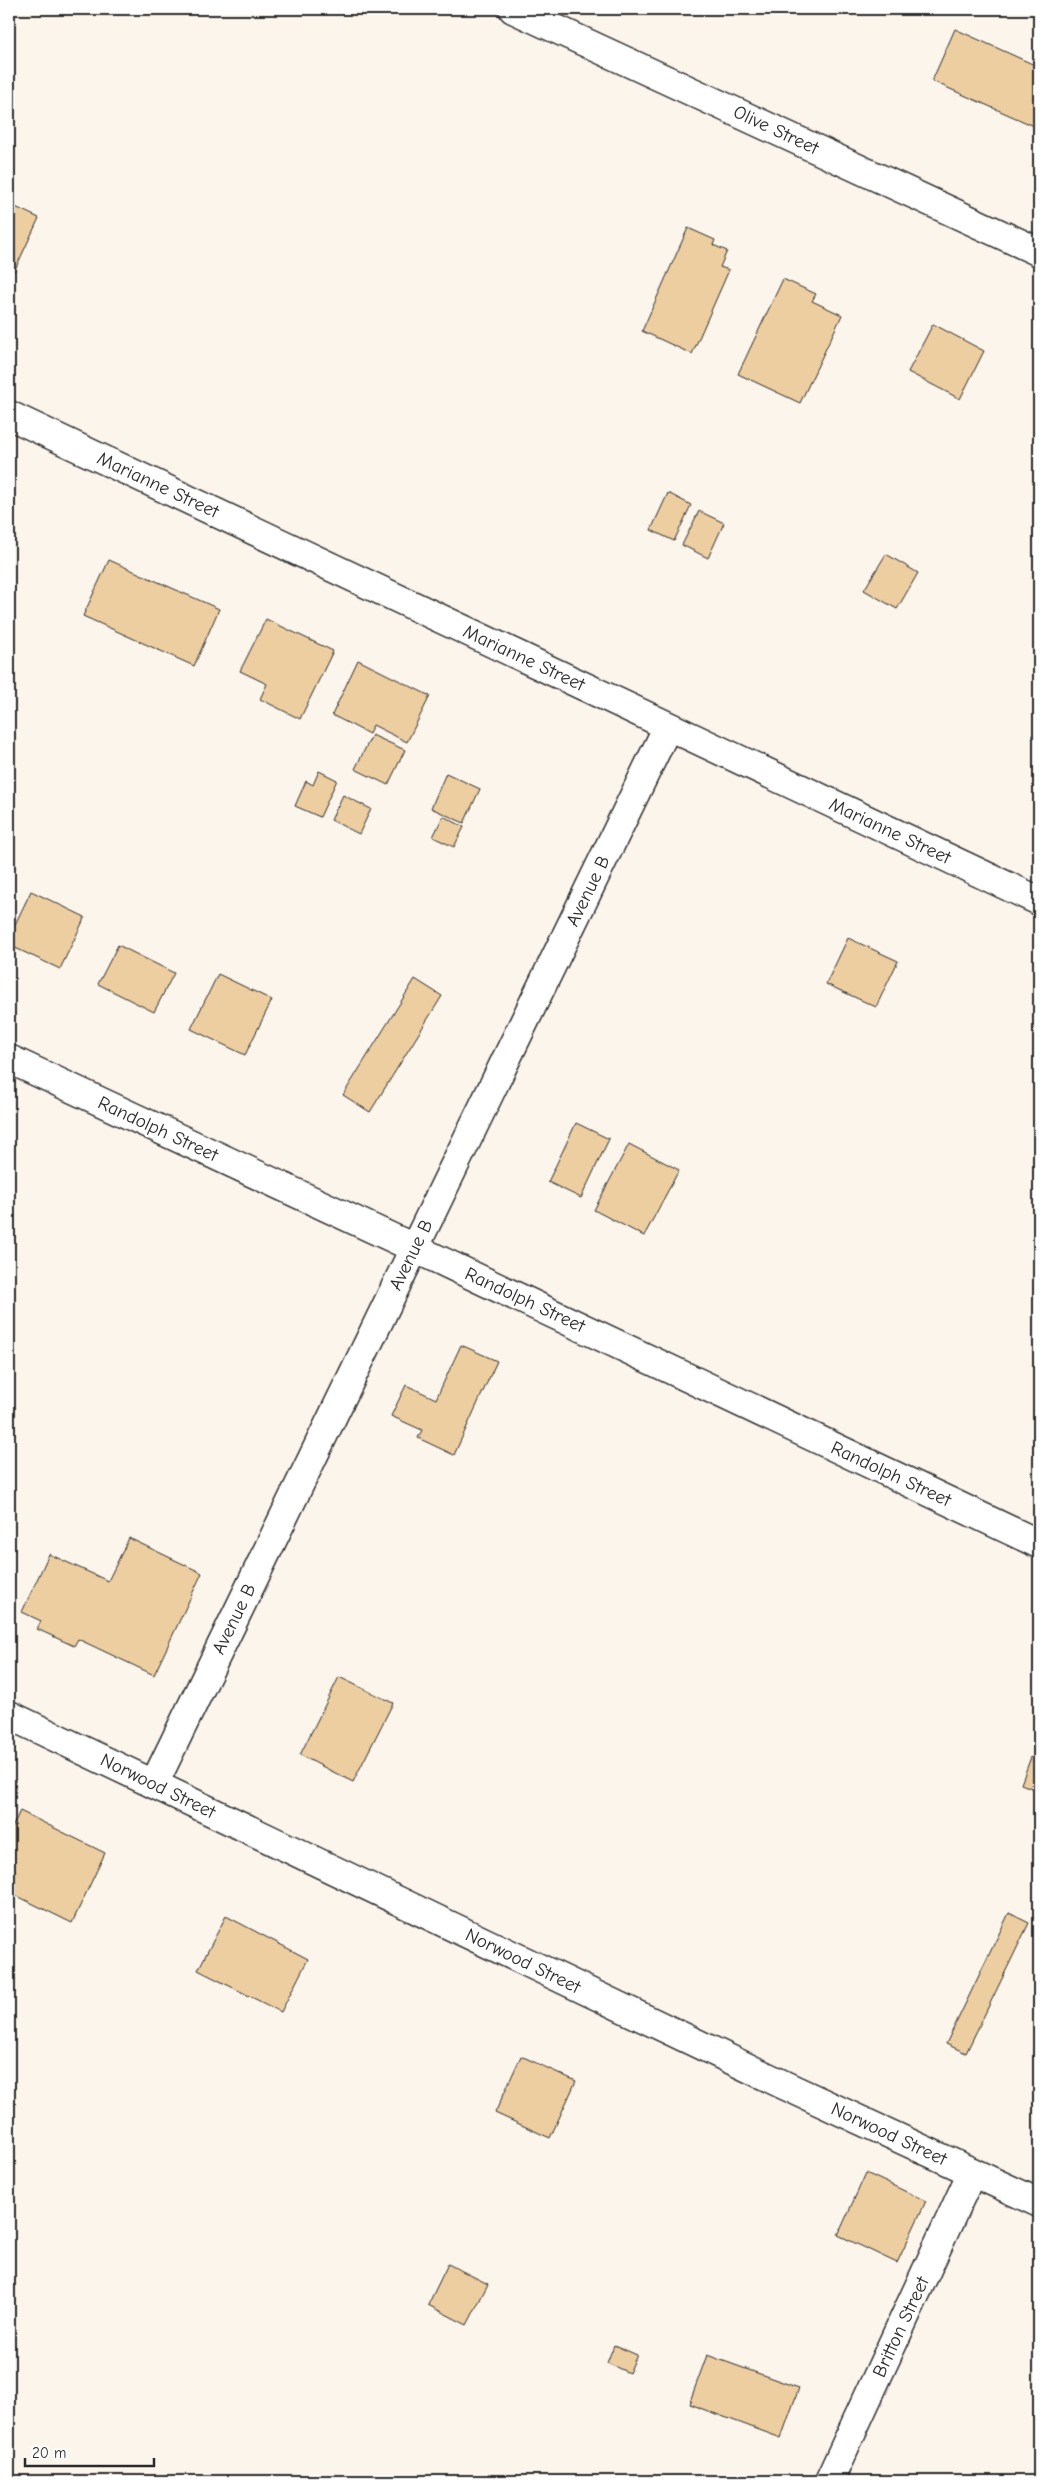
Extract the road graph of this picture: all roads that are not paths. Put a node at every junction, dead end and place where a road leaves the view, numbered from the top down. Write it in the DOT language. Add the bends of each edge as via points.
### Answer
graph roads {
  1 [pos="513,9"];
  2 [pos="1039,252"];
  3 [pos="9,415"];
  4 [pos="668,726"];
  5 [pos="1039,901"];
  6 [pos="9,1059"];
  7 [pos="414,1248"];
  8 [pos="1039,1544"];
  9 [pos="9,1715"];
  10 [pos="154,1784"];
  11 [pos="972,2172"];
  12 [pos="1039,2203"];
  13 [pos="830,2481"];
  1 -- 2 [label="street, Olive Street"];
  3 -- 4 [label="street, Marianne Street"];
  4 -- 5 [label="street, Marianne Street"];
  4 -- 7 [label="street, Avenue B"];
  6 -- 7 [label="street, Randolph Street"];
  7 -- 8 [label="street, Randolph Street"];
  7 -- 10 [label="street, Avenue B"];
  9 -- 10 [label="street, Norwood Street"];
  10 -- 11 [label="street, Norwood Street"];
  11 -- 12 [label="street, Norwood Street"];
  11 -- 13 [label="street, Britton Street"];
}
